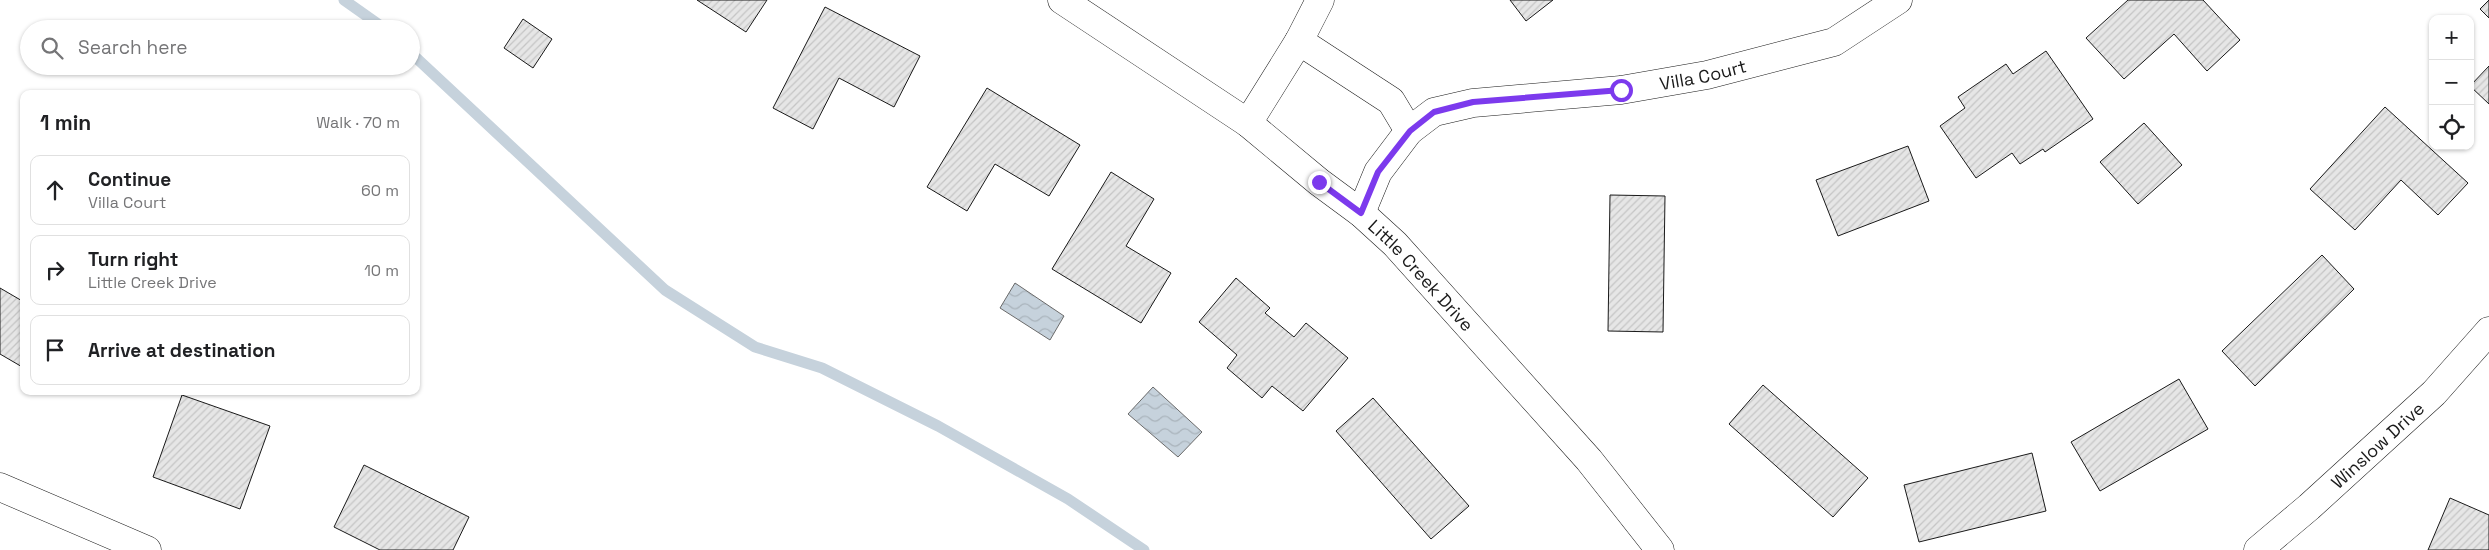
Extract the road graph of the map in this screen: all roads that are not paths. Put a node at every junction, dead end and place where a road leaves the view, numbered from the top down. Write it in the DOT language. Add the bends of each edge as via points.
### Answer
graph roads {
  1 [pos="1062,0"];
  2 [pos="1320,0"];
  3 [pos="1898,0"];
  4 [pos="1299,41"];
  5 [pos="1248,123"];
  6 [pos="1410,131"];
  7 [pos="1361,213"];
  8 [pos="2489,331"];
  9 [pos="0,487"];
  10 [pos="147,550"];
  11 [pos="1660,550"];
  12 [pos="2258,550"];
  1 -- 5 [label="street, Little Creek Drive"];
  2 -- 4 [label="street"];
  3 -- 6 [label="street, Villa Court" via="1834,42 1706,76 1621,90 1473,102 1434,112"];
  4 -- 5 [label="street"];
  4 -- 6 [label="street" via="1391,101"];
  5 -- 7 [label="street, Little Creek Drive"];
  6 -- 7 [label="street, Villa Court" via="1378,172"];
  7 -- 11 [label="street, Little Creek Drive" via="1395,244 1589,460"];
  8 -- 12 [label="street, Winslow Drive" via="2434,392"];
  9 -- 10 [label="street"];
}
